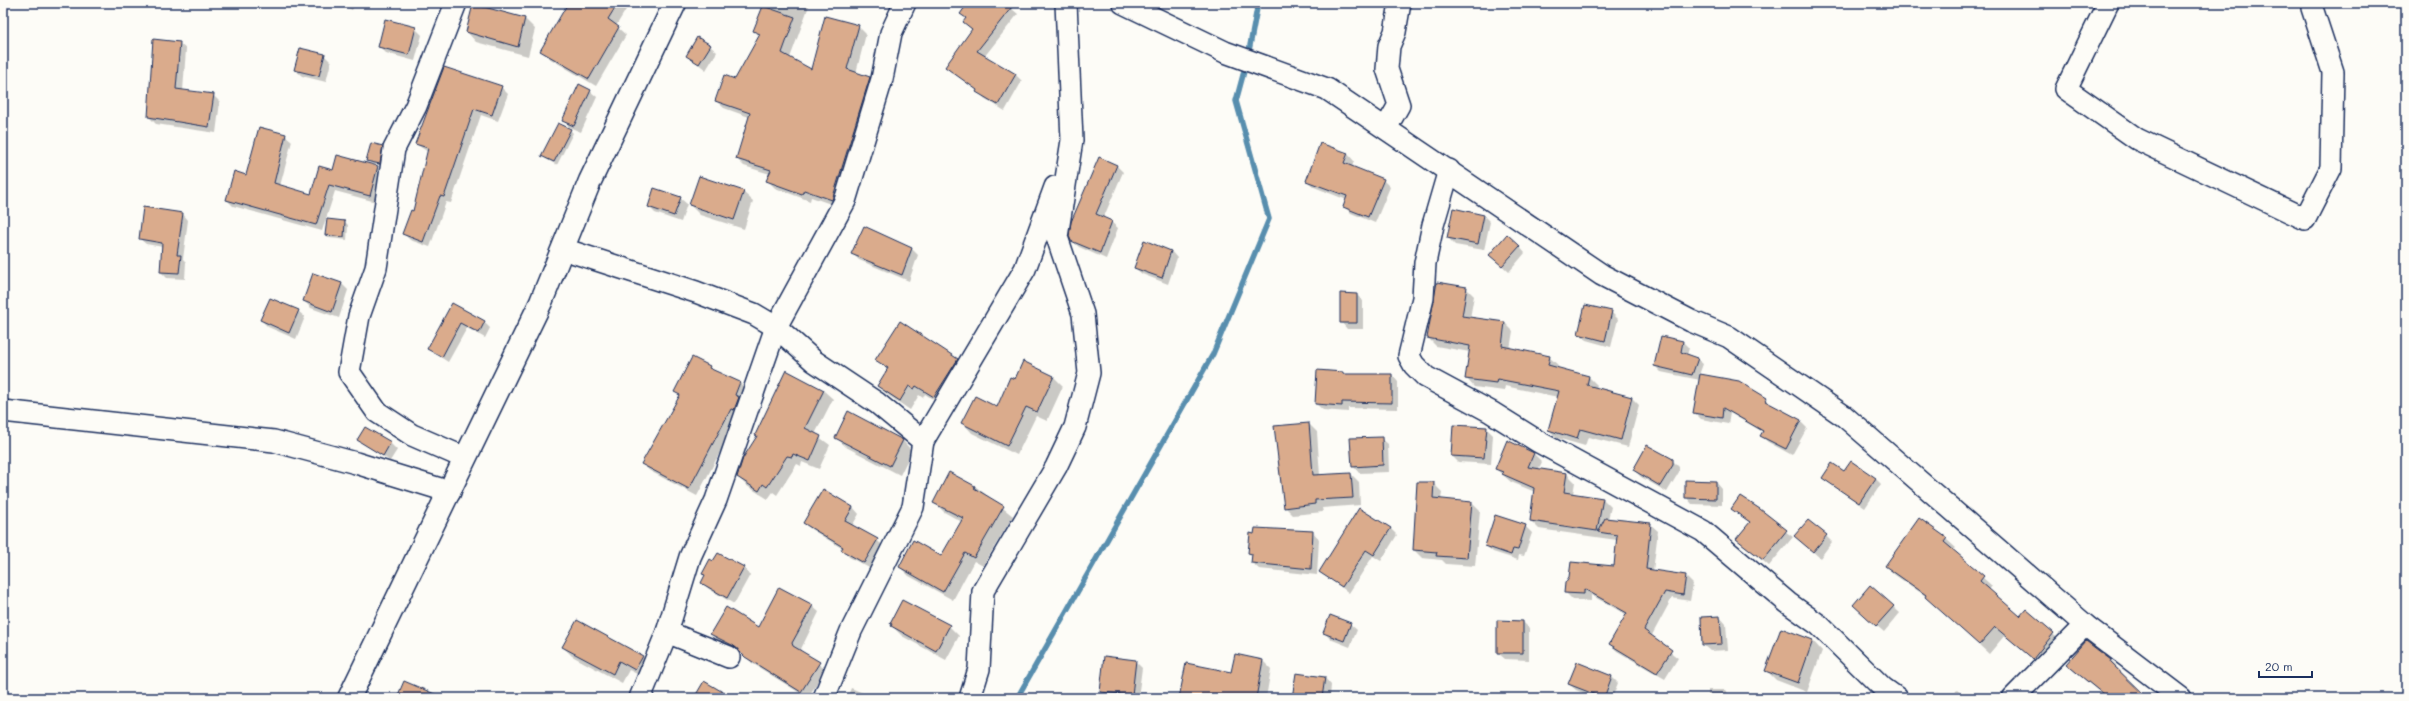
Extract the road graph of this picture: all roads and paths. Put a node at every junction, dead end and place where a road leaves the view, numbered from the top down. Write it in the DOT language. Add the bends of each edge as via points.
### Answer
graph roads {
  1 [pos="456,3"];
  2 [pos="675,3"];
  3 [pos="905,3"];
  4 [pos="1066,3"];
  5 [pos="1123,3"];
  6 [pos="1400,3"];
  7 [pos="2108,3"];
  8 [pos="2313,3"];
  9 [pos="1386,128"];
  10 [pos="1072,140"];
  11 [pos="1449,170"];
  12 [pos="563,249"];
  13 [pos="776,327"];
  14 [pos="3,411"];
  15 [pos="923,442"];
  16 [pos="465,458"];
  17 [pos="450,492"];
  18 [pos="2085,625"];
  19 [pos="667,632"];
  20 [pos="729,658"];
  21 [pos="349,698"];
  22 [pos="640,698"];
  23 [pos="824,698"];
  24 [pos="970,698"];
  25 [pos="1897,698"];
  26 [pos="2013,698"];
  27 [pos="2181,698"];
  1 -- 16 [label="street" via="416,106 394,149 376,268 359,316 350,372 378,412 412,435"];
  2 -- 12 [label="main road" via="590,181"];
  3 -- 13 [label="street" via="891,33 882,79 845,201"];
  4 -- 10 [label="street"];
  5 -- 9 [label="street" via="1224,52 1327,89"];
  6 -- 9 [label="street" via="1395,32 1389,46 1387,69 1399,105"];
  7 -- 8 [label="street" via="2066,89 2137,139 2305,219 2331,168 2333,72 2312,8"];
  9 -- 11 [label="street"];
  10 -- 15 [label="street" via="1025,269"];
  10 -- 24 [label="street" via="1057,237 1083,314 1089,372 1075,427 1056,467 983,591 979,669"];
  11 -- 18 [label="street" via="1602,275 1691,321 1729,337 1844,416"];
  11 -- 25 [label="street" via="1426,263 1423,298 1409,356 1414,365 1426,376 1539,442 1703,531 1788,603 1819,625 1883,688"];
  12 -- 13 [label="street" via="696,292 754,314"];
  12 -- 16 [label="main road" via="541,302"];
  13 -- 15 [label="street" via="814,362 877,403"];
  13 -- 19 [label="street" via="716,500 690,558"];
  14 -- 17 [label="street" via="274,441"];
  15 -- 23 [label="street" via="913,507 851,632"];
  16 -- 17 [label="main road"];
  17 -- 21 [label="main road"];
  18 -- 26 [label="street"];
  18 -- 27 [label="street"];
  19 -- 20 [label="street"];
  19 -- 22 [label="street"];
}
